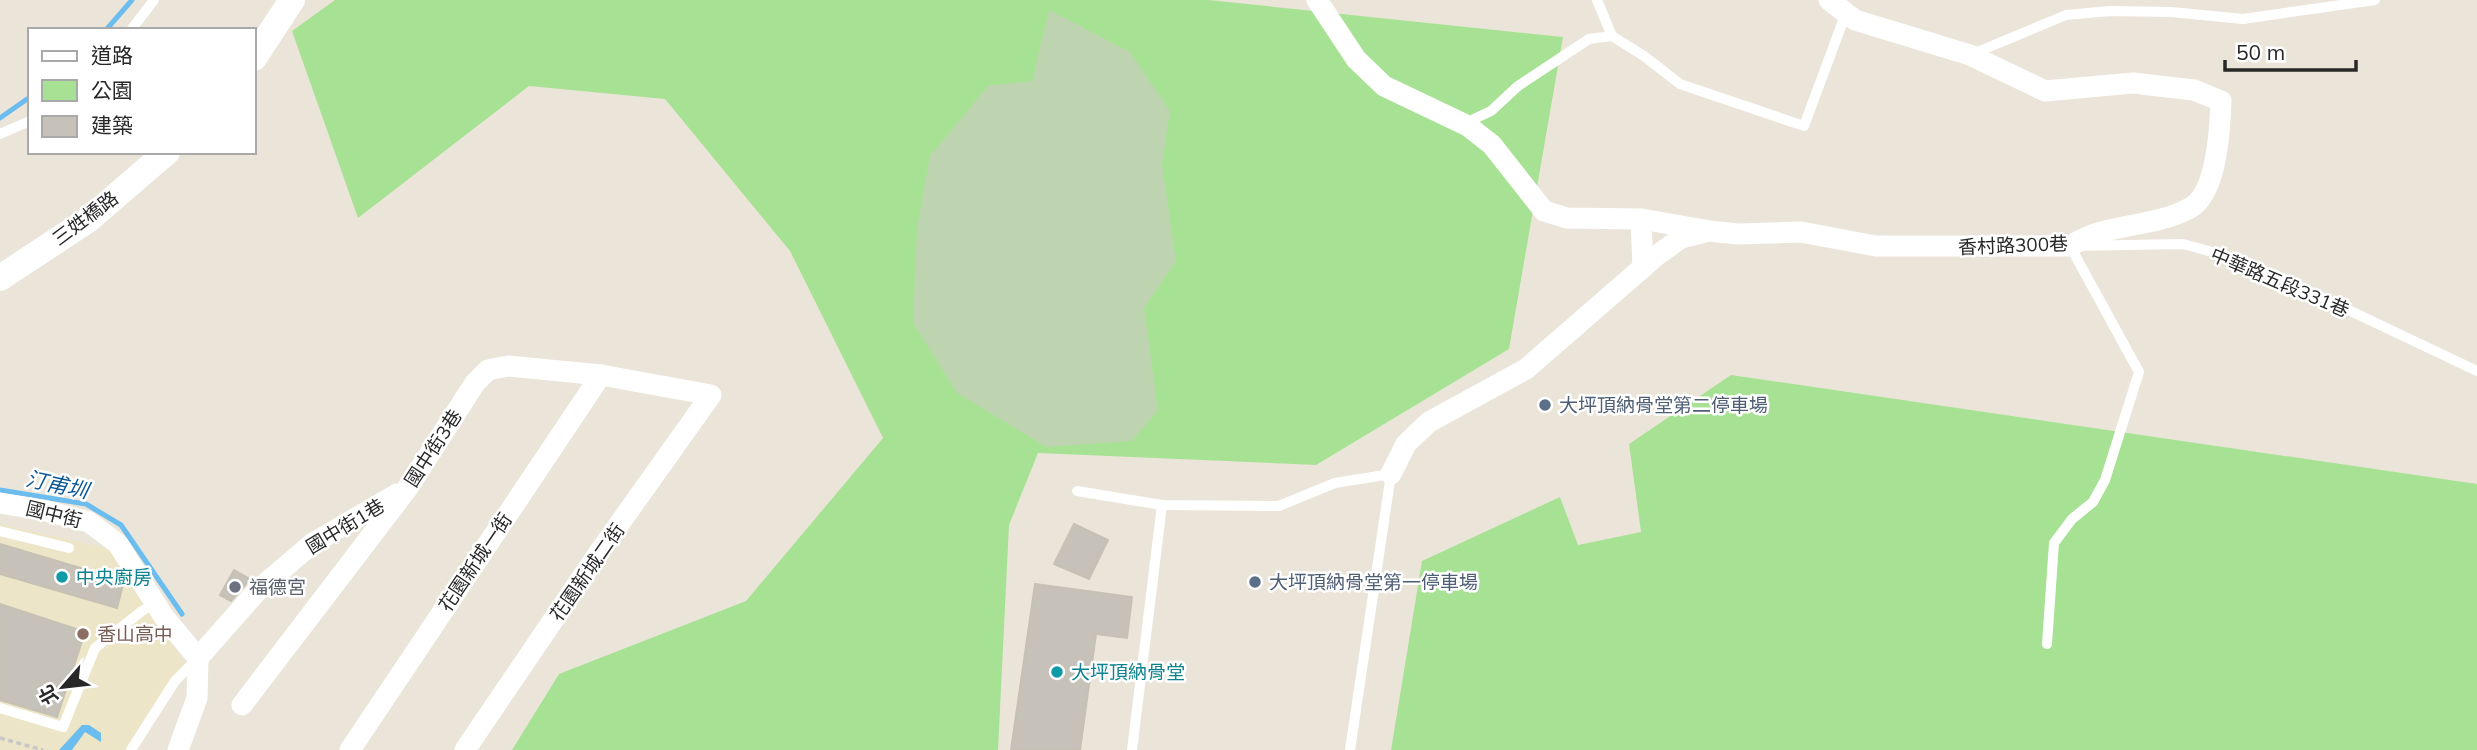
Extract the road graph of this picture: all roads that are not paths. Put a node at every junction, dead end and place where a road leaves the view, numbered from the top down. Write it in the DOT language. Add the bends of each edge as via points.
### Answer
graph roads {
  1 [pos="154,0"];
  2 [pos="292,0"];
  3 [pos="1317,0"];
  4 [pos="1597,0"];
  5 [pos="1829,0"];
  6 [pos="2082,0"];
  7 [pos="2375,0"];
  8 [pos="1846,13"];
  9 [pos="2080,13"];
  10 [pos="133,28"];
  11 [pos="1612,36"];
  12 [pos="256,55"];
  13 [pos="1970,55"];
  14 [pos="28,122"];
  15 [pos="1468,126"];
  16 [pos="0,134"];
  17 [pos="165,154"];
  18 [pos="1641,219"];
  19 [pos="1709,231"];
  20 [pos="2070,246"];
  21 [pos="1643,268"];
  22 [pos="0,278"];
  23 [pos="2477,371"];
  24 [pos="601,375"];
  25 [pos="711,395"];
  26 [pos="1391,474"];
  27 [pos="407,489"];
  28 [pos="1077,491"];
  29 [pos="0,503"];
  30 [pos="1161,505"];
  31 [pos="0,531"];
  32 [pos="69,548"];
  33 [pos="155,603"];
  34 [pos="2047,644"];
  35 [pos="198,658"];
  36 [pos="242,705"];
  37 [pos="0,708"];
  38 [pos="131,750"];
  39 [pos="178,750"];
  40 [pos="350,750"];
  41 [pos="465,750"];
  42 [pos="1132,750"];
  43 [pos="1350,750"];
  1 -- 10 [label="lane"];
  2 -- 12 [label="street"];
  3 -- 15 [label="street" via="1356,59 1384,86"];
  4 -- 11 [label="lane"];
  5 -- 8 [label="street, 香村路300巷"];
  6 -- 9 [label="lane"];
  7 -- 9 [label="lane" via="2243,19 2171,12"];
  8 -- 11 [label="lane" via="1804,126 1680,84"];
  8 -- 13 [label="street, 香村路300巷" via="1855,20"];
  9 -- 13 [label="lane"];
  11 -- 15 [label="lane" via="1589,39"];
  13 -- 20 [label="street, 香村路300巷" via="2045,91 2133,83 2193,90 2221,101 2209,185 2192,207 2092,234"];
  14 -- 16 [label="lane"];
  15 -- 18 [label="street" via="1492,145 1544,211 1567,218"];
  17 -- 22 [label="street, 三姓橋路" via="88,220"];
  18 -- 19 [label="street"];
  18 -- 21 [label="street"];
  19 -- 20 [label="street, 香村路300巷" via="1801,232 1908,248"];
  19 -- 21 [label="street, 香村路300巷" via="1681,238"];
  20 -- 23 [label="lane, 中華路五段331巷" via="2183,244 2216,253"];
  20 -- 34 [label="lane" via="2140,372 2105,480 2093,502 2054,543"];
  21 -- 26 [label="street, 香村路300巷" via="1526,369 1429,422 1406,443"];
  24 -- 25 [label="street, 國中街3巷"];
  24 -- 27 [label="street, 國中街3巷" via="508,366 488,370"];
  24 -- 40 [label="street, 花園新城一街"];
  25 -- 41 [label="street, 花園新城二街"];
  26 -- 30 [label="lane" via="1335,483 1279,506"];
  26 -- 43 [label="lane"];
  27 -- 35 [label="street, 國中街1巷" via="313,543 259,589"];
  27 -- 36 [label="street, 國中街3巷"];
  28 -- 30 [label="lane"];
  29 -- 33 [label="street, 國中街" via="89,523 118,544"];
  30 -- 42 [label="lane"];
  31 -- 32 [label="lane"];
  33 -- 35 [label="street, 國中街"];
  33 -- 37 [label="lane" via="95,648 62,727"];
  35 -- 38 [label="lane" via="175,681"];
  35 -- 39 [label="street" via="197,698"];
}
